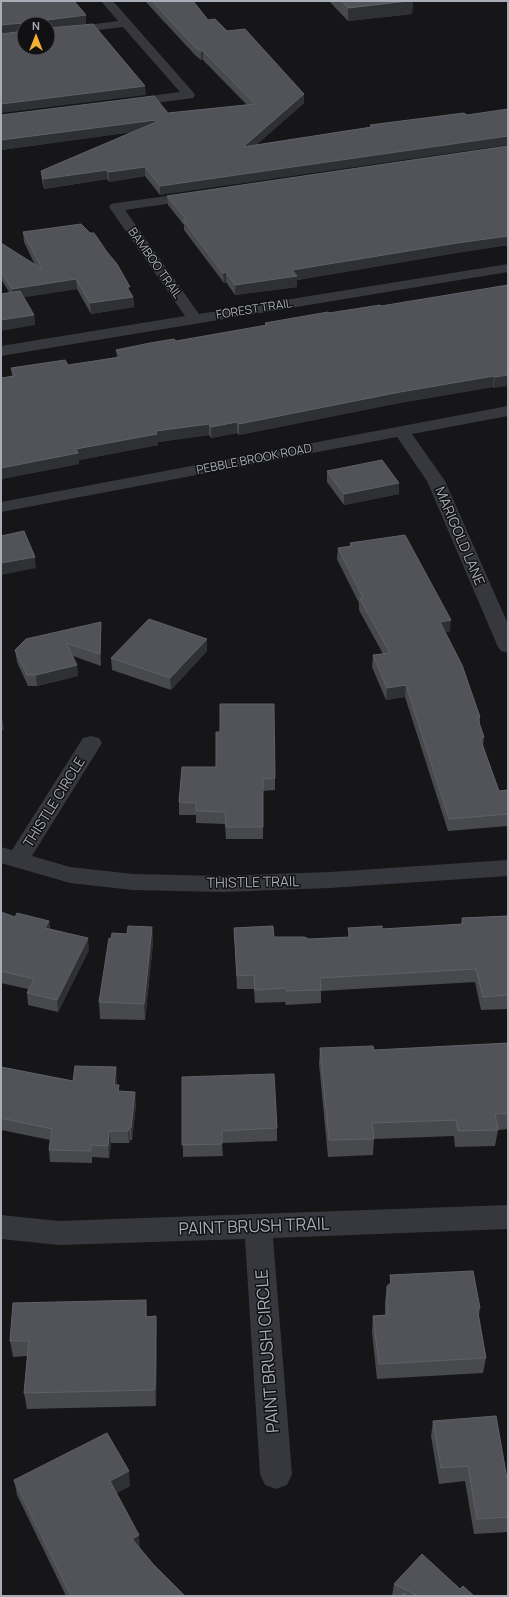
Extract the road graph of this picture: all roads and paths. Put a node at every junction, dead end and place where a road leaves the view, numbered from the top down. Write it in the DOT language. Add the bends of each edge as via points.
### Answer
graph roads {
  1 [pos="107,1"];
  2 [pos="126,23"];
  3 [pos="56,32"];
  4 [pos="119,104"];
  5 [pos="210,194"];
  6 [pos="508,268"];
  7 [pos="194,318"];
  8 [pos="1,351"];
  9 [pos="508,411"];
  10 [pos="401,431"];
  11 [pos="1,507"];
  12 [pos="508,647"];
  13 [pos="91,743"];
  14 [pos="9,857"];
  15 [pos="508,868"];
  16 [pos="508,1217"];
  17 [pos="1,1227"];
  18 [pos="258,1227"];
  19 [pos="276,1474"];
  1 -- 2 [label="street"];
  2 -- 3 [label="street"];
  2 -- 4 [label="street" via="189,95"];
  5 -- 7 [label="street, BAMBOO TRAIL" via="116,207"];
  6 -- 7 [label="street, FOREST TRAIL"];
  7 -- 8 [label="street, FOREST TRAIL"];
  9 -- 10 [label="street, PEBBLE BROOK ROAD"];
  10 -- 11 [label="street, PEBBLE BROOK ROAD"];
  10 -- 12 [label="street, MARIGOLD LANE" via="436,481"];
  13 -- 14 [label="street, THISTLE CIRCLE" via="66,786"];
  14 -- 15 [label="street, THISTLE TRAIL" via="70,875 133,882 222,884 330,880"];
  16 -- 18 [label="street, PAINT BRUSH TRAIL"];
  17 -- 18 [label="street, PAINT BRUSH TRAIL" via="59,1232"];
  18 -- 19 [label="street, PAINT BRUSH CIRCLE"];
}
